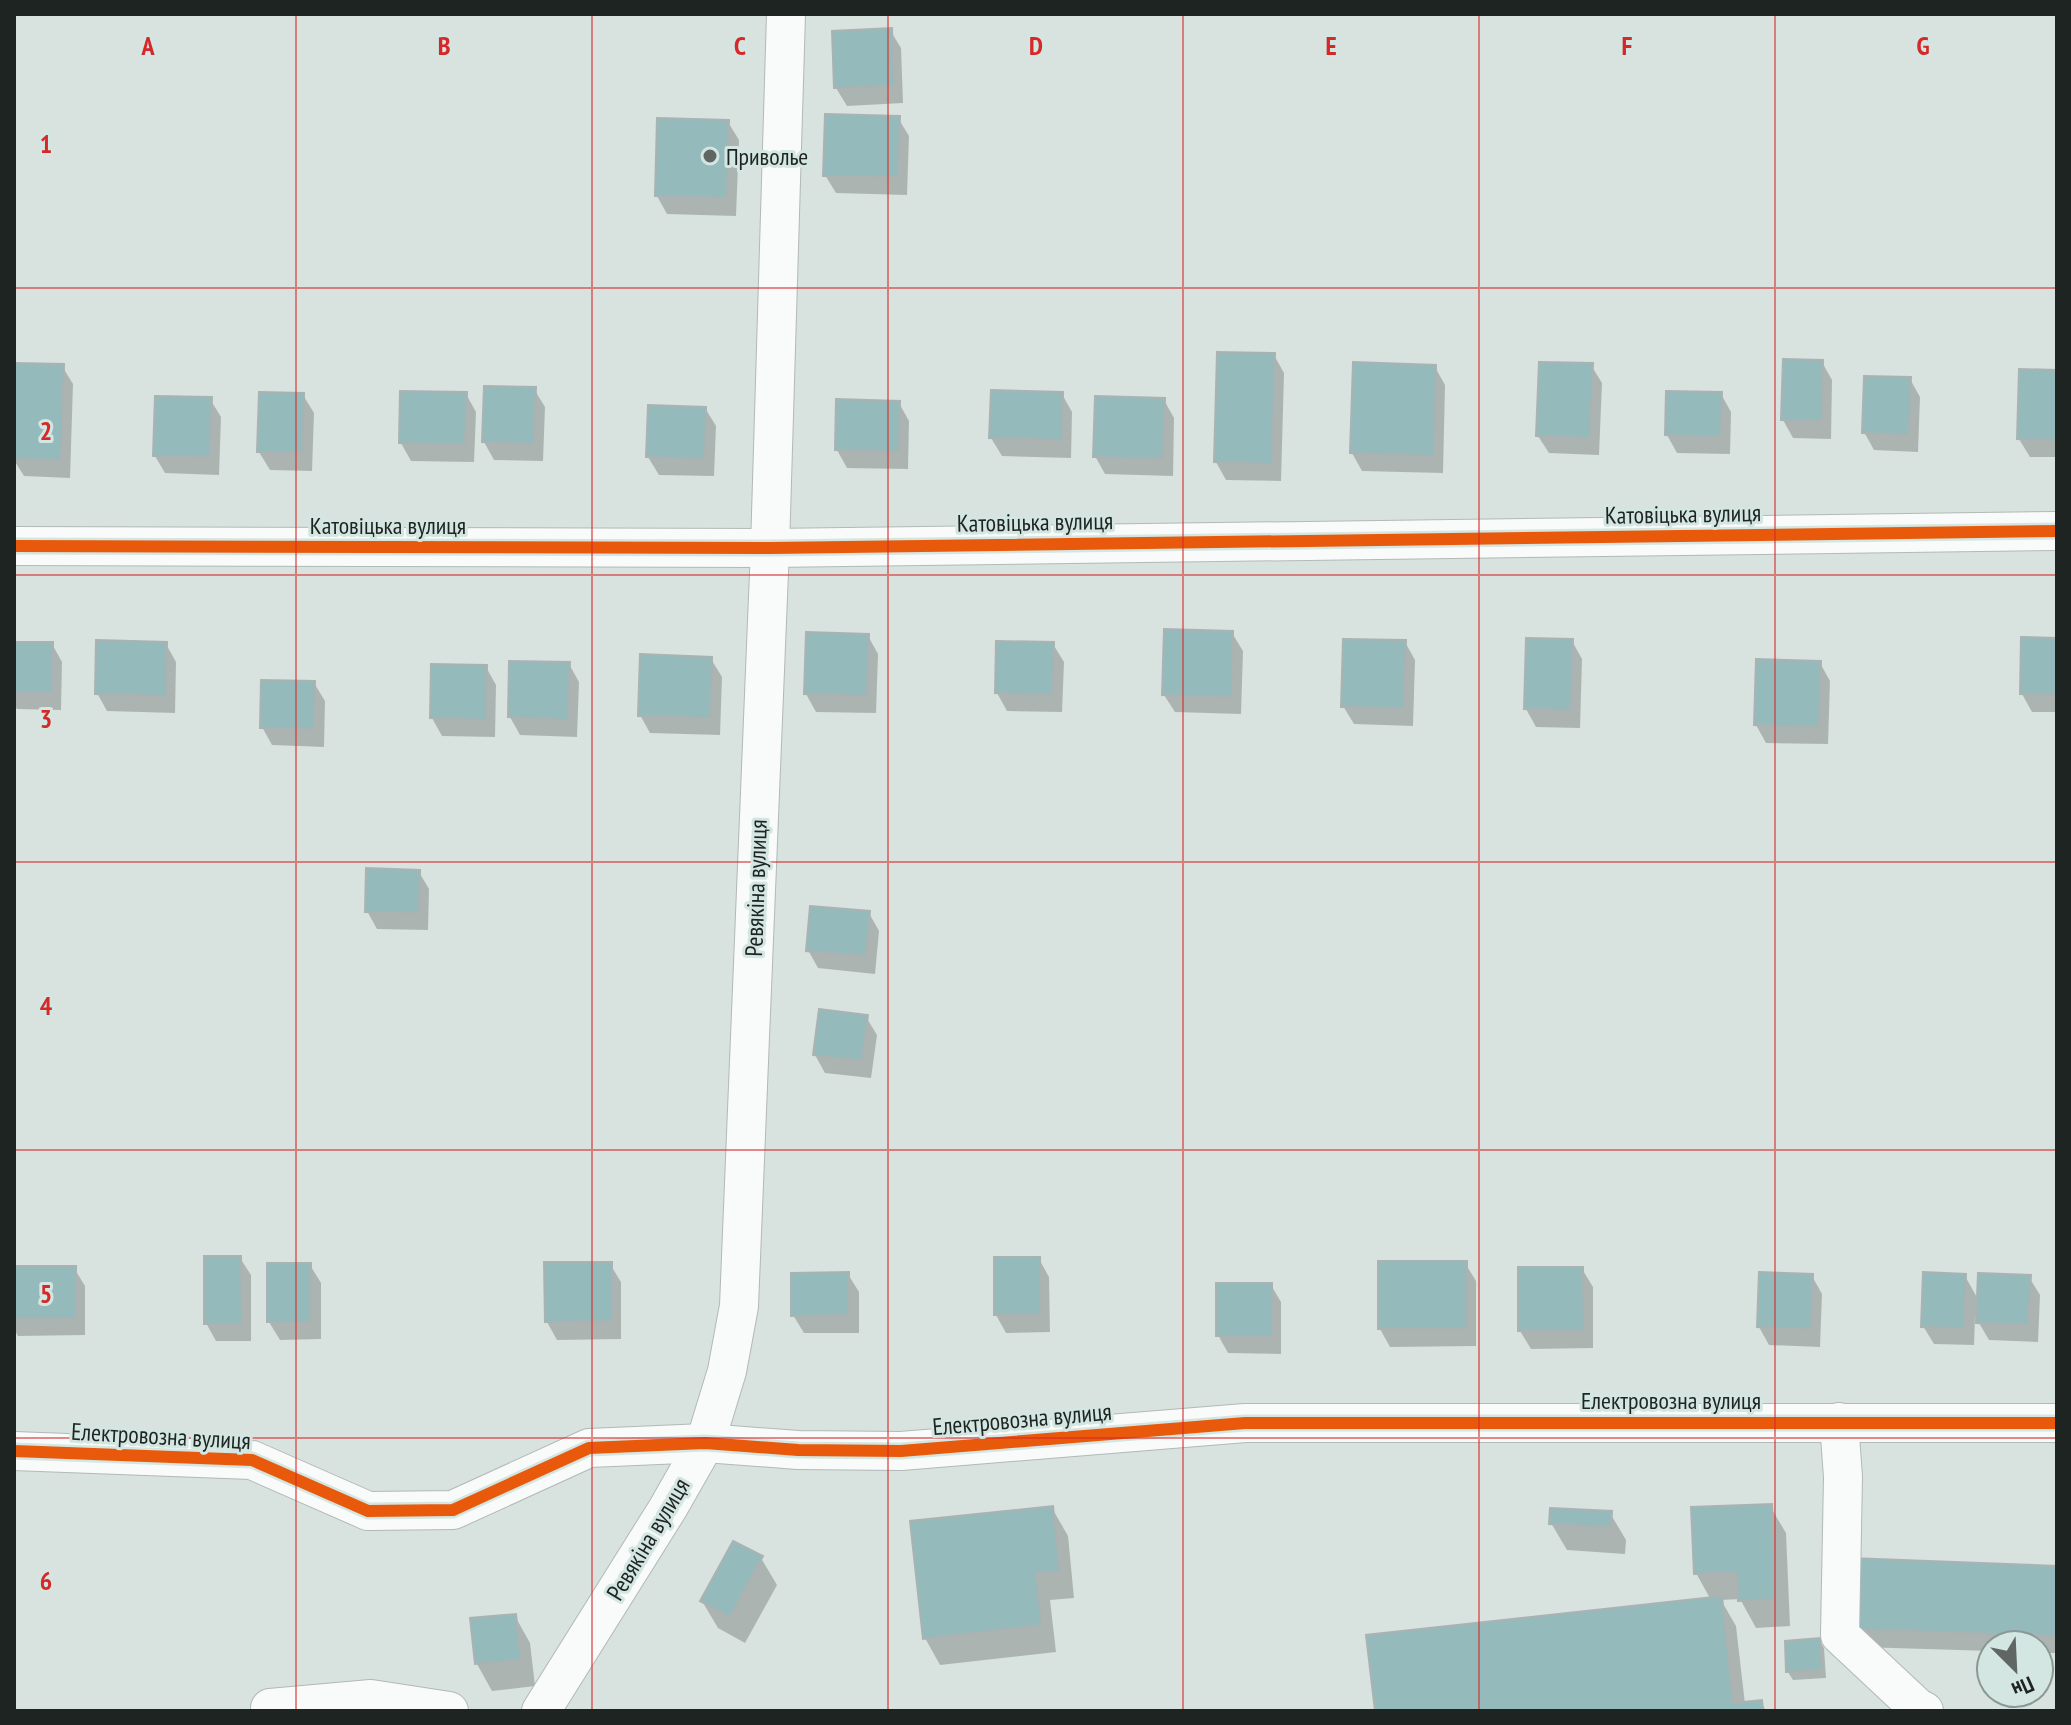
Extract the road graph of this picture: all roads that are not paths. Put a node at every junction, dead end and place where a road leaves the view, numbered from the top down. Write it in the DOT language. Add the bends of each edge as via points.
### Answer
graph roads {
  1 [pos="786,14"];
  2 [pos="2057,531"];
  3 [pos="14,546"];
  4 [pos="770,548"];
  5 [pos="1839,1422"];
  6 [pos="2057,1423"];
  7 [pos="705,1443"];
  8 [pos="14,1451"];
  9 [pos="265,1710"];
  10 [pos="449,1711"];
  11 [pos="541,1711"];
  12 [pos="1924,1711"];
  1 -- 4 [label="street, Ревякіна вулиця"];
  2 -- 4 [label="street, Катовіцька вулиця"];
  3 -- 4 [label="street, Катовіцька вулиця"];
  4 -- 7 [label="street, Ревякіна вулиця" via="739,1306 727,1371"];
  5 -- 6 [label="street, Електровозна вулиця"];
  5 -- 7 [label="street, Електровозна вулиця" via="1245,1423 901,1451"];
  5 -- 12 [label="street" via="1840,1635"];
  7 -- 8 [label="street, Електровозна вулиця" via="589,1448 453,1510 368,1511 252,1460"];
  7 -- 11 [label="street, Ревякіна вулиця"];
  9 -- 10 [label="street" via="371,1699"];
}
